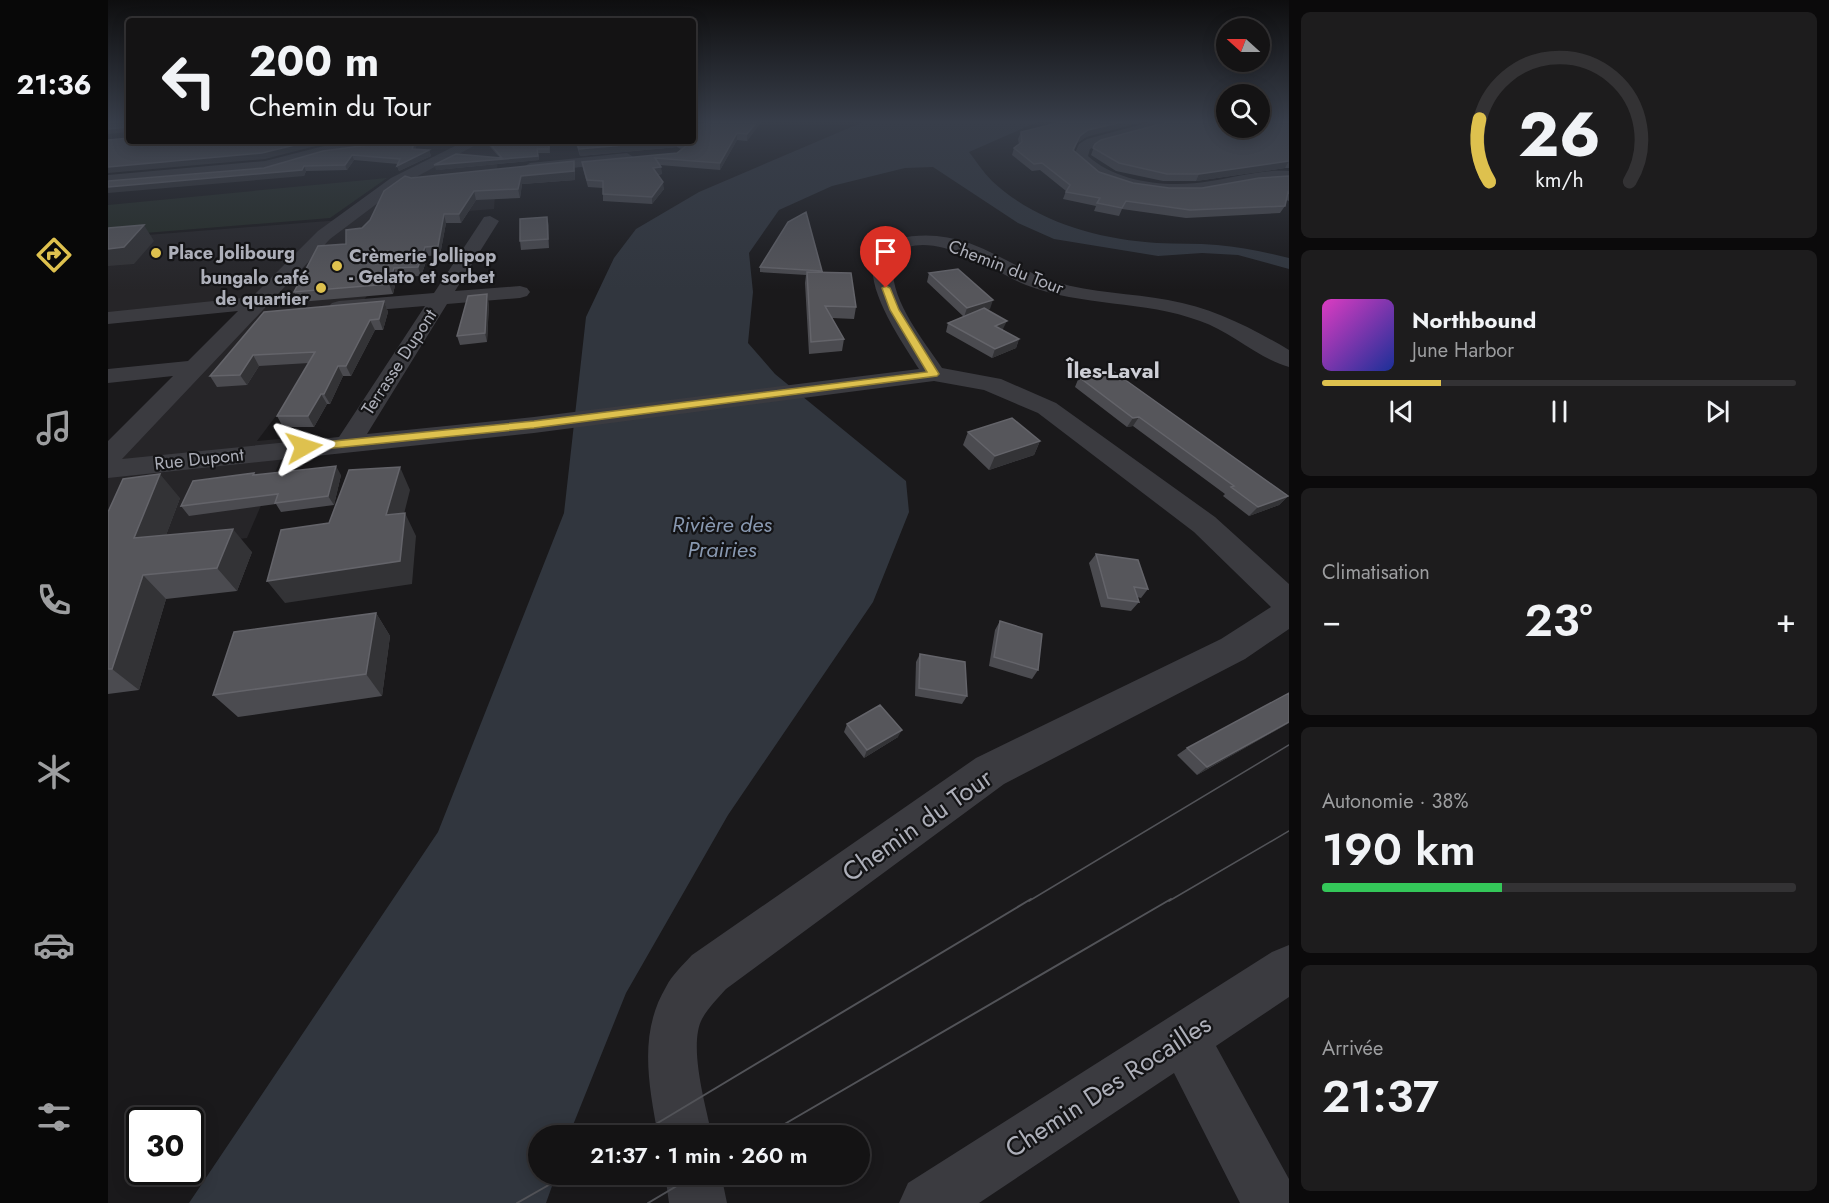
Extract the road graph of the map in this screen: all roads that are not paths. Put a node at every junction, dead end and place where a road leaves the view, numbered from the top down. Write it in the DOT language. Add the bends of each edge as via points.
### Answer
graph roads {
  1 [pos="129,178"];
  2 [pos="403,178"];
  3 [pos="424,178"];
  4 [pos="1119,178"];
  5 [pos="1240,178"];
  6 [pos="108,180"];
  7 [pos="397,181"];
  8 [pos="490,221"];
  9 [pos="520,292"];
  10 [pos="440,299"];
  11 [pos="251,309"];
  12 [pos="314,309"];
  13 [pos="280,312"];
  14 [pos="108,318"];
  15 [pos="1289,360"];
  16 [pos="195,367"];
  17 [pos="934,374"];
  18 [pos="108,376"];
  19 [pos="348,442"];
  20 [pos="108,457"];
  21 [pos="108,469"];
  22 [pos="1289,605"];
  23 [pos="1289,612"];
  24 [pos="1289,969"];
  25 [pos="1183,1037"];
  26 [pos="683,1125"];
  27 [pos="695,1185"];
  28 [pos="698,1203"];
  29 [pos="928,1203"];
  30 [pos="1271,1203"];
  1 -- 6 [label="street"];
  2 -- 7 [label="street"];
  3 -- 7 [label="street"];
  4 -- 5 [label="street" via="1168,188 1210,187"];
  7 -- 11 [label="street" via="373,195 324,235"];
  8 -- 10 [label="street, Terrasse Dupont"];
  9 -- 10 [label="street"];
  10 -- 12 [label="street"];
  10 -- 19 [label="street, Terrasse Dupont"];
  11 -- 13 [label="street"];
  11 -- 14 [label="street"];
  11 -- 16 [label="street"];
  15 -- 17 [label="street, Chemin du Tour" via="1227,323 1203,314 1073,293 1024,277 959,246 912,241 889,248 882,267 894,310"];
  16 -- 18 [label="street"];
  16 -- 20 [label="street"];
  17 -- 19 [label="street, Rue Dupont" via="534,425"];
  17 -- 22 [label="street" via="999,386 1047,408 1218,535 1258,570"];
  19 -- 21 [label="street, Rue Dupont"];
  23 -- 26 [label="street, Chemin du Tour" via="1233,649 990,771 709,972 681,1006 674,1038 673,1077"];
  24 -- 25 [label="street, Chemin Des Rocailles"];
  25 -- 29 [label="street, Chemin Des Rocailles"];
  25 -- 30 [label="street"];
  27 -- 28 [label="street"];
}
